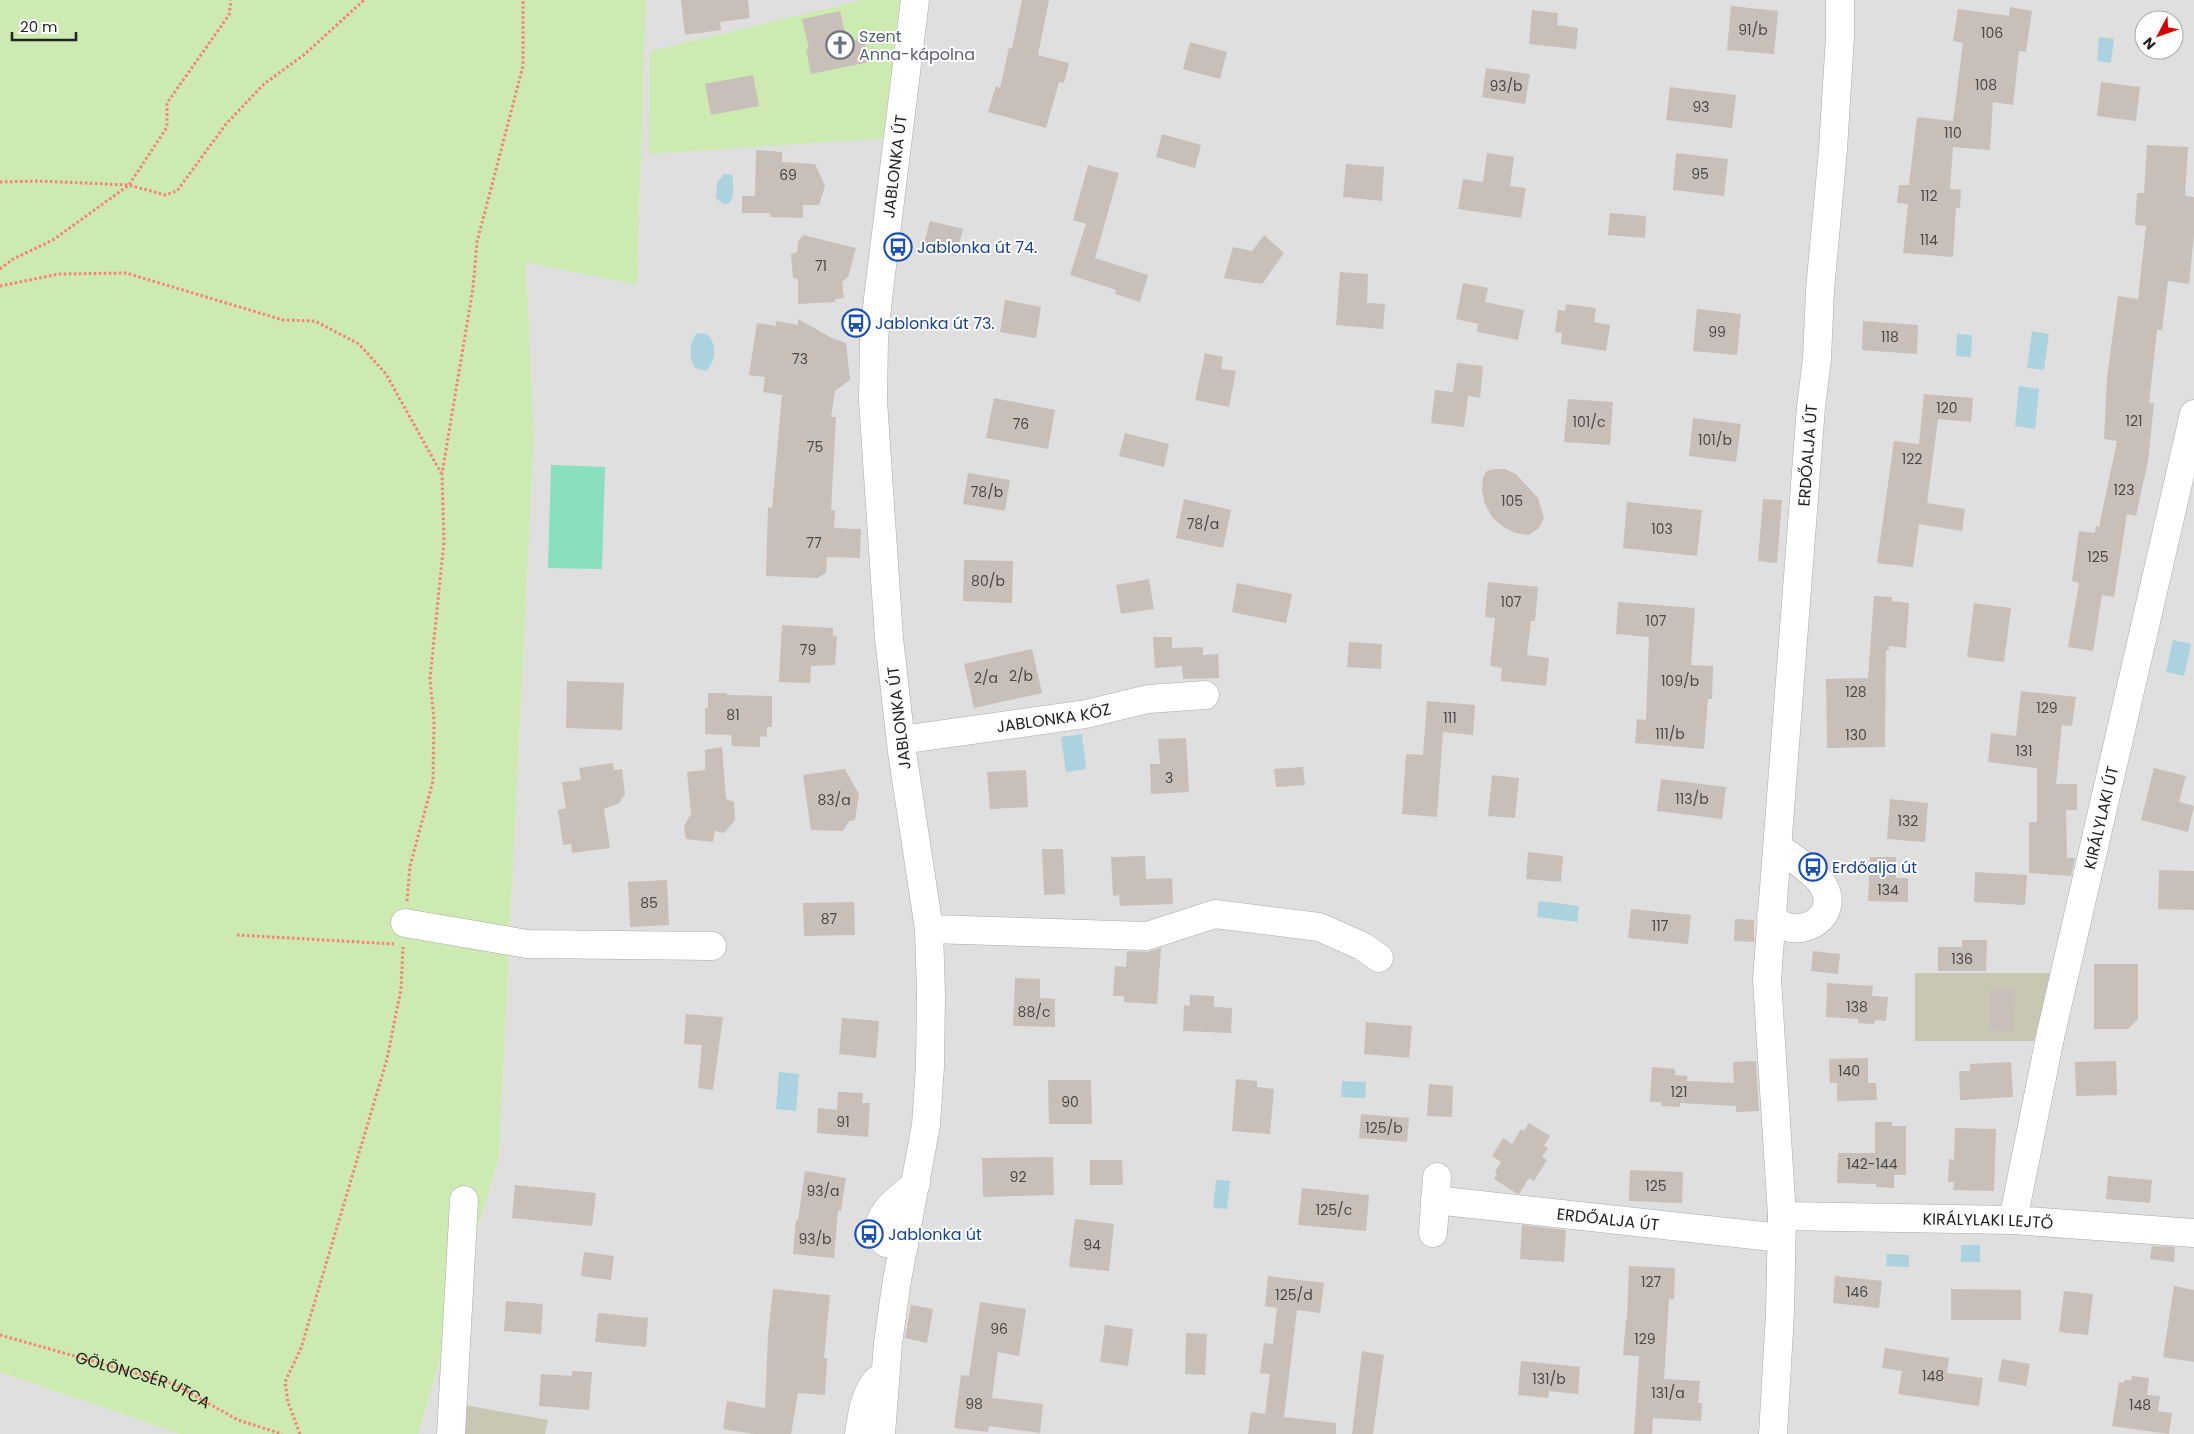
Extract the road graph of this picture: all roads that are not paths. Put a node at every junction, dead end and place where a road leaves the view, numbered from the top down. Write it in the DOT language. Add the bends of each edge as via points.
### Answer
graph roads {
  1 [pos="915,0"];
  2 [pos="1840,0"];
  3 [pos="2194,414"];
  4 [pos="1205,695"];
  5 [pos="901,740"];
  6 [pos="1778,847"];
  7 [pos="1771,916"];
  8 [pos="929,929"];
  9 [pos="404,934"];
  10 [pos="712,946"];
  11 [pos="1379,958"];
  12 [pos="464,1200"];
  13 [pos="2013,1220"];
  14 [pos="1782,1227"];
  15 [pos="2194,1232"];
  16 [pos="1433,1233"];
  17 [pos="885,1381"];
  18 [pos="451,1434"];
  19 [pos="859,1434"];
  20 [pos="881,1434"];
  21 [pos="1773,1434"];
  1 -- 5 [label="street, JABLONKA ÚT" via="874,339 879,493 889,638"];
  2 -- 6 [label="street, ERDŐALJA ÚT" via="1833,150"];
  3 -- 13 [label="street, KIRÁLYLAKI ÚT" via="2051,1033"];
  4 -- 5 [label="street, JABLONKA KÖZ" via="1148,700 1086,714"];
  5 -- 8 [label="street, JABLONKA ÚT"];
  6 -- 7 [label="street, ERDŐALJA ÚT"];
  6 -- 7 [label="street" via="1820,880 1828,903 1823,917 1806,926 1790,927"];
  7 -- 14 [label="street, ERDŐALJA ÚT" via="1768,1016"];
  8 -- 11 [label="street" via="1147,936 1214,914 1319,927 1362,946"];
  8 -- 17 [label="street, JABLONKA ÚT" via="930,1066 926,1125 888,1343"];
  9 -- 10 [label="street" via="527,944"];
  12 -- 18 [label="street"];
  13 -- 14 [label="street, KIRÁLYLAKI LEJTŐ"];
  13 -- 15 [label="street, KIRÁLYLAKI LEJTŐ"];
  14 -- 16 [label="street, ERDŐALJA ÚT" via="1436,1188"];
  14 -- 21 [label="street, ERDŐALJA ÚT"];
  17 -- 19 [label="street" via="877,1380 870,1388"];
  17 -- 20 [label="street, JABLONKA ÚT"];
}
